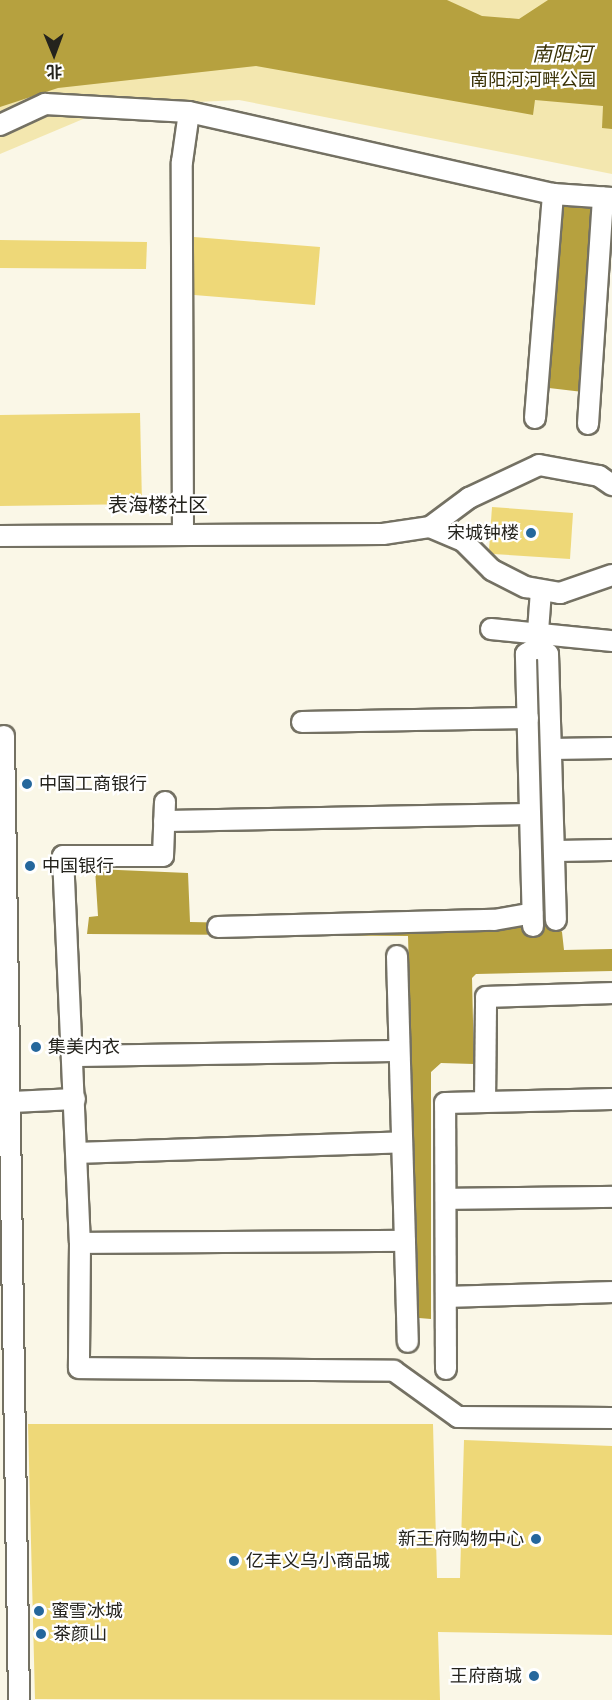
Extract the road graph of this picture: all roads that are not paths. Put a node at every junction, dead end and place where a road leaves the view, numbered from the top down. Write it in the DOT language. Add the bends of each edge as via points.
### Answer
graph roads {
  1 [pos="189,112"];
  2 [pos="0,125"];
  3 [pos="553,194"];
  4 [pos="608,197"];
  5 [pos="535,418"];
  6 [pos="588,424"];
  7 [pos="612,485"];
  8 [pos="430,527"];
  9 [pos="183,534"];
  10 [pos="0,536"];
  11 [pos="612,575"];
  12 [pos="541,591"];
  13 [pos="491,629"];
  14 [pos="537,641"];
  15 [pos="612,641"];
  16 [pos="528,718"];
  17 [pos="302,722"];
  18 [pos="4,736"];
  19 [pos="612,748"];
  20 [pos="551,749"];
  21 [pos="4,790"];
  22 [pos="530,814"];
  23 [pos="612,850"];
  24 [pos="554,851"];
  25 [pos="556,920"];
  26 [pos="218,927"];
  27 [pos="397,956"];
  28 [pos="612,993"];
  29 [pos="399,1051"];
  30 [pos="72,1056"];
  31 [pos="612,1099"];
  32 [pos="75,1100"];
  33 [pos="485,1101"];
  34 [pos="12,1102"];
  35 [pos="402,1142"];
  36 [pos="77,1152"];
  37 [pos="612,1197"];
  38 [pos="446,1199"];
  39 [pos="405,1241"];
  40 [pos="80,1244"];
  41 [pos="612,1292"];
  42 [pos="446,1296"];
  43 [pos="408,1342"];
  44 [pos="446,1369"];
  45 [pos="7,1413"];
  46 [pos="612,1418"];
  47 [pos="19,1700"];
  1 -- 2 [label="street" via="45,104"];
  1 -- 3 [label="street"];
  1 -- 9 [label="street" via="182,181"];
  3 -- 4 [label="street"];
  3 -- 5 [label="street"];
  4 -- 6 [label="street"];
  7 -- 8 [label="street" via="599,476 539,465 477,494"];
  8 -- 9 [label="street" via="383,534"];
  8 -- 12 [label="street" via="463,542 502,577"];
  9 -- 10 [label="street"];
  11 -- 12 [label="street" via="581,589"];
  12 -- 14 [label="street"];
  13 -- 14 [label="street"];
  14 -- 15 [label="street"];
  14 -- 16 [label="street" via="526,654"];
  14 -- 20 [label="street" via="548,654"];
  16 -- 17 [label="street"];
  16 -- 22 [label="street"];
  18 -- 21 [label="street"];
  19 -- 20 [label="street"];
  20 -- 24 [label="street"];
  21 -- 34 [label="street"];
  22 -- 26 [label="street" via="533,920"];
  22 -- 30 [label="street" via="165,812 163,856 63,856"];
  23 -- 24 [label="street"];
  24 -- 25 [label="street"];
  27 -- 29 [label="street"];
  28 -- 33 [label="street" via="486,997"];
  29 -- 30 [label="street"];
  29 -- 35 [label="street"];
  30 -- 32 [label="street"];
  31 -- 33 [label="street"];
  32 -- 34 [label="street"];
  32 -- 36 [label="street"];
  33 -- 38 [label="street" via="445,1103"];
  34 -- 45 [label="street"];
  35 -- 36 [label="street"];
  35 -- 39 [label="street"];
  36 -- 40 [label="street"];
  37 -- 38 [label="street"];
  38 -- 42 [label="street"];
  39 -- 40 [label="street"];
  39 -- 43 [label="street"];
  40 -- 46 [label="street" via="79,1368 394,1371 458,1417"];
  41 -- 42 [label="street"];
  42 -- 44 [label="street"];
  45 -- 47 [label="street"];
}
